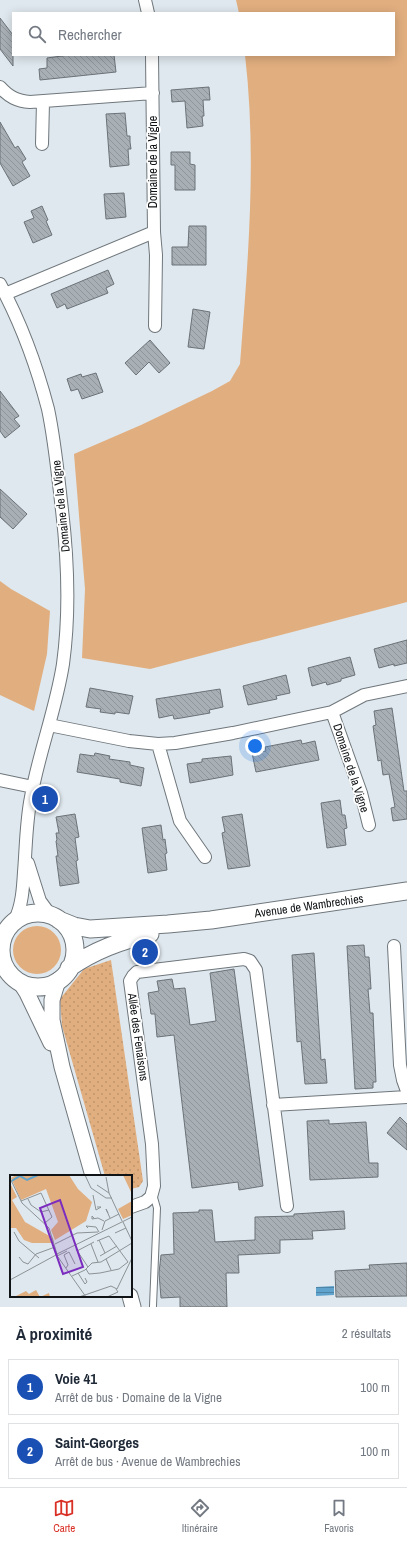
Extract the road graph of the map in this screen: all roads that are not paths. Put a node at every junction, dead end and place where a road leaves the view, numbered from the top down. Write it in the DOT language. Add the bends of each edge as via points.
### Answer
graph roads {
  1 [pos="145,0"];
  2 [pos="148,12"];
  3 [pos="152,56"];
  4 [pos="0,87"];
  5 [pos="153,93"];
  6 [pos="43,102"];
  7 [pos="42,144"];
  8 [pos="154,232"];
  9 [pos="3,289"];
  10 [pos="155,326"];
  11 [pos="407,686"];
  12 [pos="332,712"];
  13 [pos="49,725"];
  14 [pos="158,744"];
  15 [pos="0,780"];
  16 [pos="32,787"];
  17 [pos="369,825"];
  18 [pos="26,852"];
  19 [pos="205,857"];
  20 [pos="407,891"];
  21 [pos="55,918"];
  22 [pos="210,920"];
  23 [pos="7,929"];
  24 [pos="394,946"];
  25 [pos="64,974"];
  26 [pos="10,976"];
  27 [pos="402,990"];
  28 [pos="62,1067"];
  29 [pos="407,1091"];
  30 [pos="407,1097"];
  31 [pos="273,1105"];
  32 [pos="93,1175"];
  33 [pos="153,1194"];
  34 [pos="287,1206"];
  35 [pos="132,1207"];
  36 [pos="130,1297"];
  37 [pos="153,1306"];
  38 [pos="133,1307"];
  1 -- 2 [label="street"];
  3 -- 5 [label="street, Domaine de la Vigne"];
  4 -- 6 [label="street" via="18,101"];
  5 -- 6 [label="street"];
  5 -- 8 [label="street, Domaine de la Vigne"];
  6 -- 7 [label="street"];
  8 -- 9 [label="street, Domaine de la Vigne"];
  8 -- 10 [label="street, Domaine de la Vigne"];
  9 -- 13 [label="street, Domaine de la Vigne" via="34,365 46,404 54,442 62,510 67,567 67,628 63,665"];
  11 -- 12 [label="street, Domaine de la Vigne" via="364,695"];
  12 -- 14 [label="street, Domaine de la Vigne" via="189,741"];
  12 -- 17 [label="street, Domaine de la Vigne" via="361,793"];
  13 -- 14 [label="street, Domaine de la Vigne"];
  13 -- 16 [label="street, Domaine de la Vigne"];
  14 -- 19 [label="street" via="180,821"];
  15 -- 16 [label="street"];
  16 -- 18 [label="street, Domaine de la Vigne"];
  18 -- 21 [label="street, Domaine de la Vigne" via="38,897"];
  18 -- 23 [label="street, Domaine de la Vigne" via="21,901"];
  20 -- 22 [label="main road, Avenue de Wambrechies"];
  21 -- 22 [label="main road, Avenue de Wambrechies" via="74,926 98,929"];
  21 -- 23 [label="main road" via="42,913 32,913"];
  21 -- 25 [label="main road" via="68,930 74,942 74,956"];
  22 -- 25 [label="main road, Avenue de Wambrechies" via="117,942 91,954"];
  23 -- 26 [label="main road" via="1,952"];
  24 -- 27 [label="street"];
  25 -- 26 [label="main road" via="49,985 39,986 29,985"];
  25 -- 28 [label="street" via="52,1000 52,1020"];
  26 -- 28 [label="street" via="48,1036"];
  27 -- 29 [label="street" via="400,1065"];
  28 -- 32 [label="street"];
  30 -- 31 [label="street"];
  31 -- 33 [label="street, Allée des Fenaisons" via="256,970 250,961 244,959 137,972 130,981 152,1144"];
  31 -- 34 [label="street, Allée des Fenaisons"];
  33 -- 35 [label="street" via="145,1202"];
  33 -- 37 [label="lane" via="157,1208"];
  36 -- 38 [label="street"];
}
